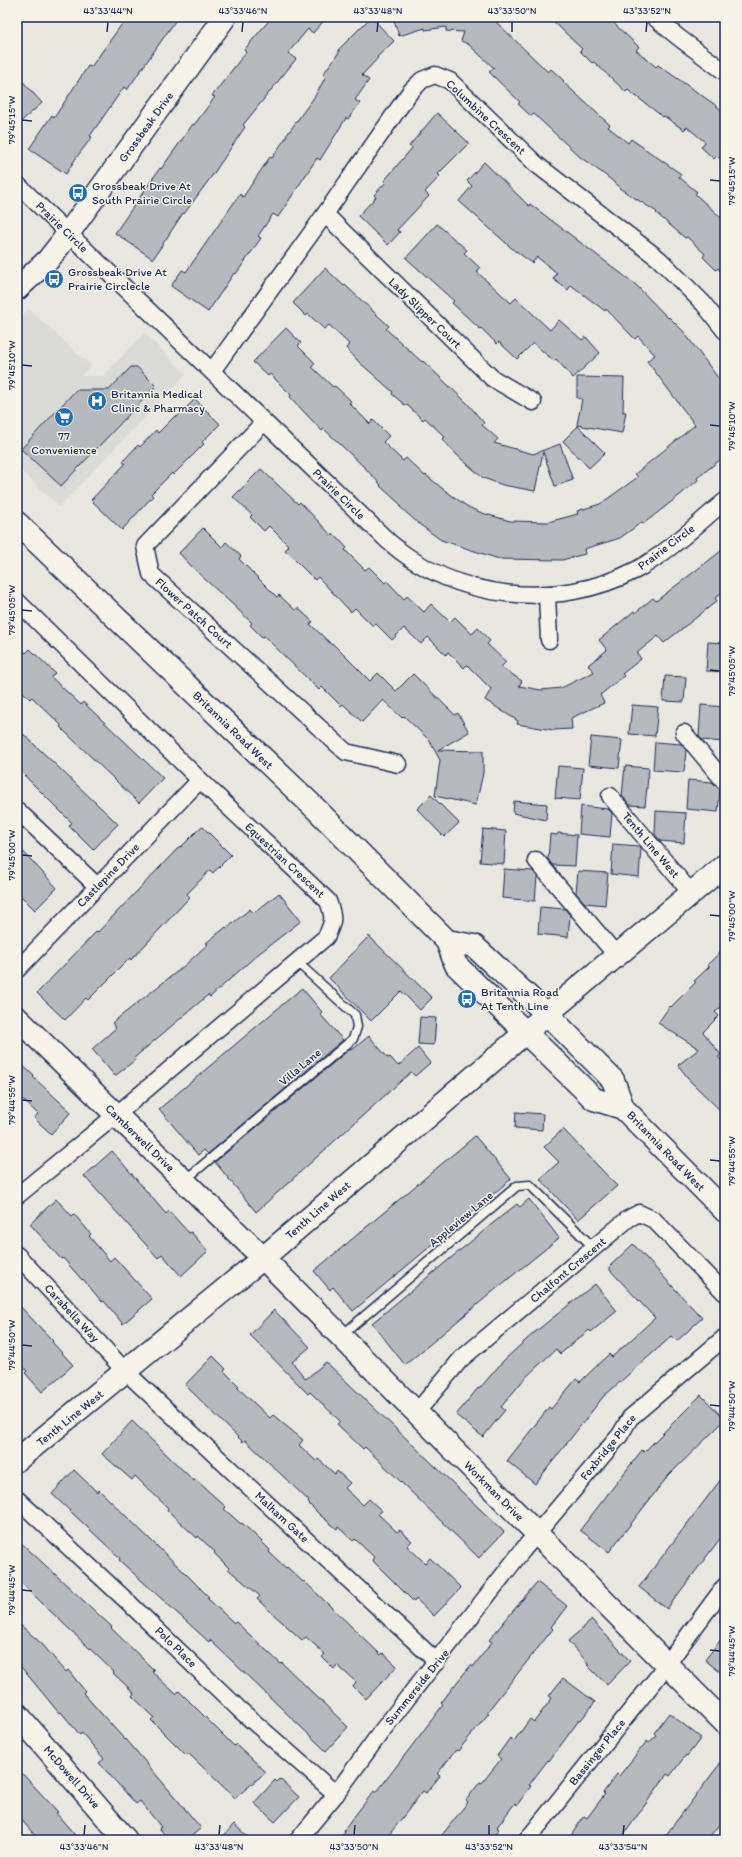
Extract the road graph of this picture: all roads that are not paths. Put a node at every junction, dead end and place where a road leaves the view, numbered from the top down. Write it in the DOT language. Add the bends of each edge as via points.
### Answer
graph roads {
  1 [pos="225,17"];
  2 [pos="654,17"];
  3 [pos="725,72"];
  4 [pos="17,184"];
  5 [pos="325,214"];
  6 [pos="68,234"];
  7 [pos="17,289"];
  8 [pos="725,331"];
  9 [pos="212,371"];
  10 [pos="533,402"];
  11 [pos="264,422"];
  12 [pos="725,501"];
  13 [pos="17,523"];
  14 [pos="547,594"];
  15 [pos="17,601"];
  16 [pos="549,640"];
  17 [pos="684,733"];
  18 [pos="398,764"];
  19 [pos="200,780"];
  20 [pos="725,782"];
  21 [pos="610,796"];
  22 [pos="17,810"];
  23 [pos="536,860"];
  24 [pos="725,865"];
  25 [pos="97,886"];
  26 [pos="692,894"];
  27 [pos="447,941"];
  28 [pos="617,956"];
  29 [pos="297,962"];
  30 [pos="17,970"];
  31 [pos="547,1014"];
  32 [pos="17,1018"];
  33 [pos="526,1033"];
  34 [pos="624,1108"];
  35 [pos="116,1114"];
  36 [pos="184,1181"];
  37 [pos="17,1196"];
  38 [pos="725,1211"];
  39 [pos="594,1248"];
  40 [pos="17,1255"];
  41 [pos="263,1258"];
  42 [pos="725,1293"];
  43 [pos="341,1337"];
  44 [pos="725,1337"];
  45 [pos="126,1372"];
  46 [pos="416,1413"];
  47 [pos="17,1460"];
  48 [pos="17,1499"];
  49 [pos="536,1534"];
  50 [pos="725,1586"];
  51 [pos="437,1662"];
  52 [pos="666,1664"];
  53 [pos="17,1714"];
  54 [pos="725,1723"];
  55 [pos="336,1794"];
  56 [pos="126,1840"];
  57 [pos="298,1840"];
  58 [pos="527,1840"];
  1 -- 6 [label="street, Grossbeak Drive"];
  2 -- 3 [label="street"];
  4 -- 6 [label="street, Prairie Circle"];
  5 -- 8 [label="street, Columbine Crescent" via="410,92 422,80 435,74 450,81 560,184 659,259 703,303"];
  5 -- 9 [label="street, Columbine Crescent"];
  5 -- 10 [label="street, Lady Slipper Court" via="492,378"];
  6 -- 7 [label="street, Grossbeak Drive" via="48,260"];
  6 -- 9 [label="street, Prairie Circle"];
  9 -- 11 [label="street, Prairie Circle"];
  11 -- 14 [label="street, Prairie Circle" via="388,541 420,564 455,581 477,588 513,595"];
  11 -- 18 [label="street, Flower Patch Court" via="145,546 151,574 346,752"];
  12 -- 14 [label="street, Prairie Circle" via="664,551 637,569 582,590"];
  13 -- 27 [label="street, Britannia Road West" via="316,810"];
  14 -- 16 [label="street"];
  15 -- 19 [label="street, Equestrian Crescent"];
  17 -- 20 [label="street"];
  19 -- 25 [label="street, Castlepine Drive"];
  19 -- 29 [label="street, Equestrian Crescent" via="328,901 333,914 326,937"];
  21 -- 26 [label="street, Tenth Line West"];
  22 -- 25 [label="street"];
  23 -- 28 [label="street"];
  24 -- 26 [label="street, Tenth Line West"];
  25 -- 30 [label="street, Castlepine Drive"];
  26 -- 28 [label="street, Tenth Line West"];
  27 -- 31 [label="street, Britannia Road West" via="474,946"];
  27 -- 33 [label="street, Britannia Road West" via="456,965"];
  28 -- 31 [label="street, Tenth Line West"];
  29 -- 35 [label="street, Equestrian Crescent"];
  29 -- 36 [label="lane, Villa Lane" via="355,1015 357,1027 353,1039"];
  31 -- 33 [label="street, Tenth Line West"];
  31 -- 34 [label="street, Britannia Road West" via="614,1080"];
  32 -- 35 [label="street, Camberwell Drive"];
  33 -- 34 [label="street, Britannia Road West" via="594,1099"];
  33 -- 41 [label="street, Tenth Line West"];
  34 -- 38 [label="street, Britannia Road West"];
  35 -- 36 [label="street, Camberwell Drive"];
  35 -- 37 [label="street, Equestrian Crescent"];
  36 -- 41 [label="street, Camberwell Drive"];
  39 -- 42 [label="street, Chalfont Crescent" via="639,1213 654,1220"];
  39 -- 43 [label="lane, Appleview Lane" via="530,1185 517,1186"];
  39 -- 46 [label="street, Chalfont Crescent" via="461,1359"];
  40 -- 45 [label="street, Carabella Way"];
  41 -- 43 [label="street, Workman Drive"];
  41 -- 45 [label="street, Tenth Line West"];
  43 -- 46 [label="street, Workman Drive"];
  44 -- 49 [label="street, Foxbridge Place" via="630,1418 620,1434"];
  45 -- 47 [label="street, Tenth Line West"];
  45 -- 51 [label="street, Malham Gate"];
  46 -- 49 [label="street, Workman Drive"];
  48 -- 55 [label="street, Polo Place" via="240,1710"];
  49 -- 51 [label="street, Summerside Drive"];
  49 -- 52 [label="street, Workman Drive"];
  50 -- 52 [label="street"];
  51 -- 55 [label="street, Summerside Drive"];
  52 -- 54 [label="street, Workman Drive"];
  52 -- 58 [label="street, Bassinger Place"];
  53 -- 56 [label="street, McDowell Drive"];
  55 -- 57 [label="street, Summerside Drive"];
}
